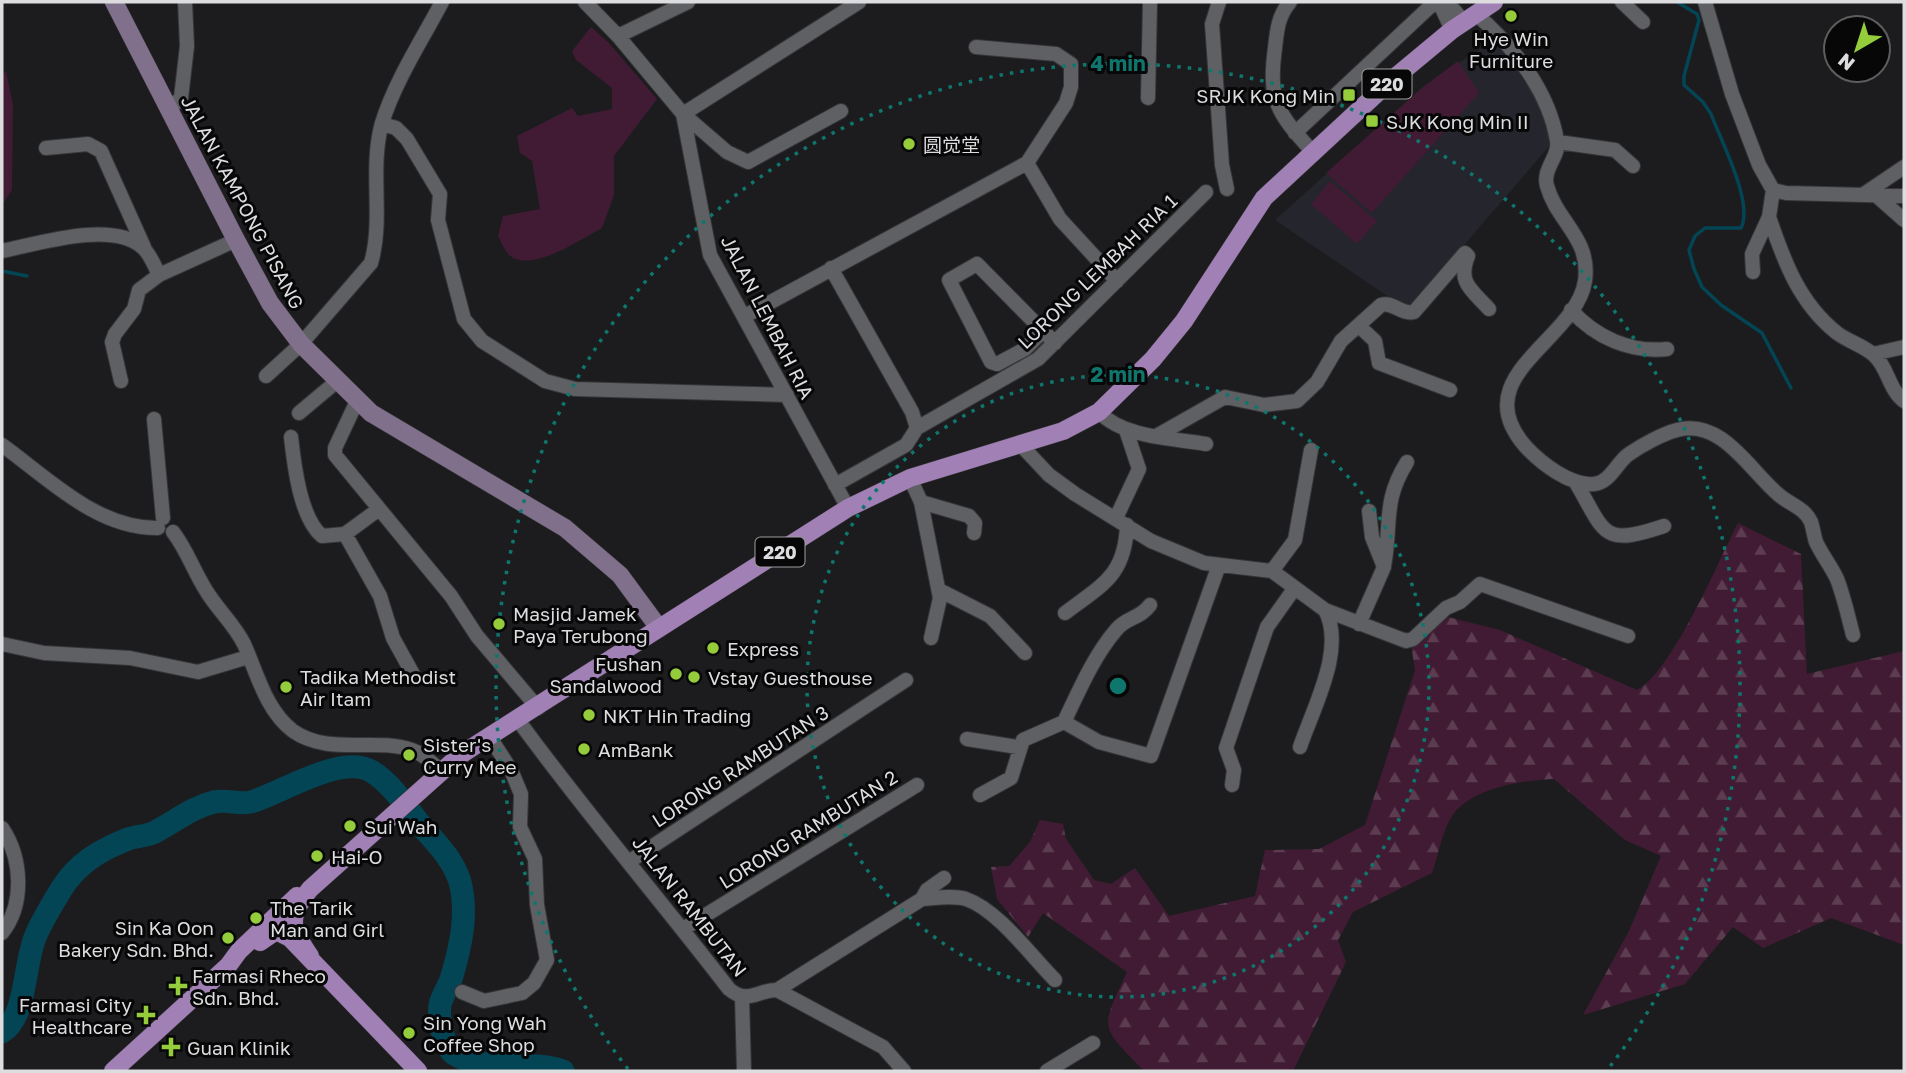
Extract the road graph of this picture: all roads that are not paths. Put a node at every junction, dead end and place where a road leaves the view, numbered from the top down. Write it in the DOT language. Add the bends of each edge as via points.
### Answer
graph roads {
  1 [pos="114,2"];
  2 [pos="185,2"];
  3 [pos="442,2"];
  4 [pos="584,2"];
  5 [pos="688,2"];
  6 [pos="859,2"];
  7 [pos="1150,2"];
  8 [pos="1219,2"];
  9 [pos="1290,2"];
  10 [pos="1438,2"];
  11 [pos="1494,2"];
  12 [pos="1622,2"];
  13 [pos="1705,2"];
  14 [pos="1464,22"];
  15 [pos="1643,22"];
  16 [pos="618,36"];
  17 [pos="976,47"];
  18 [pos="1148,98"];
  19 [pos="169,109"];
  20 [pos="841,111"];
  21 [pos="683,114"];
  22 [pos="382,124"];
  23 [pos="1295,133"];
  24 [pos="1558,142"];
  25 [pos="46,148"];
  26 [pos="1312,151"];
  27 [pos="1027,163"];
  28 [pos="1633,166"];
  29 [pos="1904,167"];
  30 [pos="1227,189"];
  31 [pos="1773,190"];
  32 [pos="1206,192"];
  33 [pos="1871,195"];
  34 [pos="1904,196"];
  35 [pos="1769,217"];
  36 [pos="1904,220"];
  37 [pos="236,240"];
  38 [pos="144,247"];
  39 [pos="2,251"];
  40 [pos="831,268"];
  41 [pos="1754,272"];
  42 [pos="159,275"];
  43 [pos="1117,281"];
  44 [pos="1489,309"];
  45 [pos="1571,310"];
  46 [pos="745,316"];
  47 [pos="1359,326"];
  48 [pos="1043,331"];
  49 [pos="1055,343"];
  50 [pos="301,344"];
  51 [pos="1904,347"];
  52 [pos="1667,349"];
  53 [pos="1873,354"];
  54 [pos="266,376"];
  55 [pos="121,381"];
  56 [pos="336,382"];
  57 [pos="1450,390"];
  58 [pos="786,395"];
  59 [pos="357,401"];
  60 [pos="1904,401"];
  61 [pos="1099,412"];
  62 [pos="299,413"];
  63 [pos="154,419"];
  64 [pos="917,428"];
  65 [pos="1126,430"];
  66 [pos="1158,435"];
  67 [pos="291,437"];
  68 [pos="1019,443"];
  69 [pos="2,444"];
  70 [pos="1206,444"];
  71 [pos="1311,450"];
  72 [pos="1407,462"];
  73 [pos="910,478"];
  74 [pos="1575,481"];
  75 [pos="835,485"];
  76 [pos="921,502"];
  77 [pos="848,508"];
  78 [pos="379,509"];
  79 [pos="1369,511"];
  80 [pos="1121,521"];
  81 [pos="160,523"];
  82 [pos="1664,526"];
  83 [pos="974,533"];
  84 [pos="345,534"];
  85 [pos="1219,565"];
  86 [pos="1384,567"];
  87 [pos="1272,571"];
  88 [pos="1294,589"];
  89 [pos="939,590"];
  90 [pos="1150,605"];
  91 [pos="1325,610"];
  92 [pos="1065,613"];
  93 [pos="1359,624"];
  94 [pos="659,628"];
  95 [pos="1853,635"];
  96 [pos="1629,636"];
  97 [pos="932,638"];
  98 [pos="2,644"];
  99 [pos="1025,653"];
  100 [pos="248,657"];
  101 [pos="414,676"];
  102 [pos="906,680"];
  103 [pos="538,708"];
  104 [pos="518,720"];
  105 [pos="1064,722"];
  106 [pos="489,736"];
  107 [pos="967,739"];
  108 [pos="1018,747"];
  109 [pos="1300,747"];
  110 [pos="442,772"];
  111 [pos="917,785"];
  112 [pos="1232,785"];
  113 [pos="980,794"];
  114 [pos="2,828"];
  115 [pos="630,861"];
  116 [pos="944,878"];
  117 [pos="310,889"];
  118 [pos="922,899"];
  119 [pos="683,929"];
  120 [pos="2,933"];
  121 [pos="310,956"];
  122 [pos="228,966"];
  123 [pos="1055,980"];
  124 [pos="777,990"];
  125 [pos="463,992"];
  126 [pos="742,997"];
  127 [pos="1093,1043"];
  128 [pos="113,1071"];
  129 [pos="418,1071"];
  130 [pos="744,1071"];
  131 [pos="904,1071"];
  132 [pos="1047,1071"];
  1 -- 19 [label="main road, JALAN KAMPONG PISANG"];
  2 -- 19 [label="street" via="187,46 181,98"];
  3 -- 22 [label="street"];
  4 -- 16 [label="street, JALAN LEMBAH RIA"];
  5 -- 16 [label="street"];
  6 -- 21 [label="street"];
  7 -- 18 [label="street"];
  8 -- 30 [label="street" via="1212,24"];
  9 -- 23 [label="street" via="1278,24 1271,79 1276,104"];
  10 -- 14 [label="street"];
  10 -- 23 [label="street"];
  11 -- 14 [label="main road, 220"];
  12 -- 15 [label="street"];
  13 -- 31 [label="street" via="1732,94"];
  14 -- 24 [label="street" via="1504,38 1540,92"];
  14 -- 26 [label="main road, 220"];
  16 -- 21 [label="street, JALAN LEMBAH RIA"];
  17 -- 27 [label="street" via="1056,54 1071,64 1066,103"];
  19 -- 37 [label="main road, JALAN KAMPONG PISANG"];
  20 -- 21 [label="street" via="748,162 727,152"];
  21 -- 46 [label="street, JALAN LEMBAH RIA" via="710,255"];
  22 -- 50 [label="street" via="374,180 376,247 371,263"];
  22 -- 58 [label="street" via="396,128 407,139 440,194 438,220 464,319 482,341 545,381 575,389"];
  23 -- 26 [label="street"];
  24 -- 28 [label="street" via="1615,150"];
  24 -- 45 [label="street" via="1546,180 1578,237 1585,268 1582,291"];
  25 -- 38 [label="street" via="88,144 101,151"];
  26 -- 61 [label="main road, 220" via="1264,198 1206,289 1153,359"];
  27 -- 40 [label="street"];
  27 -- 43 [label="street" via="1060,219"];
  29 -- 33 [label="street"];
  31 -- 33 [label="street"];
  31 -- 35 [label="street"];
  32 -- 43 [label="street, LORONG LEMBAH RIA 1"];
  33 -- 34 [label="street"];
  33 -- 36 [label="street"];
  35 -- 41 [label="street" via="1754,248"];
  35 -- 53 [label="street" via="1801,294 1836,332"];
  37 -- 42 [label="street"];
  37 -- 50 [label="main road, JALAN KAMPONG PISANG" via="271,303"];
  38 -- 39 [label="street" via="129,239 94,235"];
  38 -- 42 [label="street"];
  40 -- 46 [label="street"];
  40 -- 64 [label="street"];
  42 -- 55 [label="street" via="139,290 134,309 114,334"];
  43 -- 49 [label="street, LORONG LEMBAH RIA 1"];
  44 -- 47 [label="street" via="1465,282 1465,253 1414,313 1385,303"];
  45 -- 52 [label="street" via="1591,330 1627,346 1647,352"];
  45 -- 74 [label="street" via="1531,355 1513,385 1507,407 1511,425 1525,445 1546,465"];
  46 -- 58 [label="street, JALAN LEMBAH RIA"];
  47 -- 57 [label="street" via="1375,341 1379,363"];
  47 -- 66 [label="street" via="1341,341 1317,382 1297,401 1265,405 1225,397"];
  48 -- 48 [label="street" via="1025,349 997,364 991,362 949,280 977,264"];
  48 -- 49 [label="street"];
  49 -- 64 [label="street, LORONG LEMBAH RIA 1" via="1033,363"];
  50 -- 54 [label="street"];
  50 -- 56 [label="main road, JALAN KAMPONG PISANG"];
  51 -- 53 [label="street"];
  53 -- 60 [label="street"];
  56 -- 59 [label="main road, JALAN KAMPONG PISANG"];
  56 -- 62 [label="street"];
  58 -- 75 [label="street, JALAN LEMBAH RIA"];
  59 -- 78 [label="street" via="335,455"];
  59 -- 94 [label="main road, JALAN KAMPONG PISANG" via="397,431 565,527 620,575"];
  61 -- 65 [label="street"];
  61 -- 68 [label="main road, 220" via="1063,431"];
  63 -- 81 [label="street"];
  64 -- 75 [label="street, LORONG LEMBAH RIA 1" via="906,445"];
  65 -- 66 [label="street"];
  65 -- 80 [label="street" via="1139,470"];
  66 -- 70 [label="street"];
  67 -- 84 [label="street" via="302,500 317,533 327,537"];
  68 -- 73 [label="main road, 220"];
  68 -- 80 [label="street" via="1049,475"];
  69 -- 81 [label="street" via="105,518 126,526"];
  71 -- 87 [label="street" via="1294,540"];
  72 -- 86 [label="street" via="1391,495"];
  73 -- 76 [label="street"];
  73 -- 77 [label="main road, 220"];
  74 -- 82 [label="street" via="1598,521 1612,534 1629,538"];
  74 -- 95 [label="street" via="1602,482 1631,453 1676,430 1712,435 1740,454 1810,521 1836,577"];
  75 -- 77 [label="street, JALAN LEMBAH RIA"];
  76 -- 83 [label="street" via="969,516 975,523"];
  76 -- 89 [label="street"];
  77 -- 94 [label="main road, 220"];
  78 -- 84 [label="street"];
  78 -- 103 [label="street"];
  79 -- 86 [label="street" via="1372,537"];
  80 -- 85 [label="street" via="1175,552"];
  80 -- 92 [label="street" via="1126,550 1109,579"];
  81 -- 100 [label="street" via="173,520 173,532"];
  84 -- 101 [label="street" via="380,596 393,638"];
  85 -- 87 [label="street"];
  85 -- 105 [label="street" via="1151,756 1099,742"];
  86 -- 93 [label="street"];
  87 -- 88 [label="street"];
  88 -- 91 [label="street"];
  88 -- 112 [label="street" via="1267,627 1226,748 1234,770"];
  89 -- 97 [label="street"];
  89 -- 99 [label="street" via="990,616"];
  90 -- 105 [label="street" via="1140,617 1127,619 1116,629 1093,662"];
  91 -- 93 [label="street"];
  91 -- 109 [label="street" via="1334,645"];
  93 -- 96 [label="street" via="1406,641 1413,639 1446,608 1484,584"];
  94 -- 103 [label="main road, 220"];
  98 -- 100 [label="street" via="44,653 130,658 198,672"];
  100 -- 110 [label="street" via="267,698 292,730 308,739 345,747 379,743 414,750"];
  102 -- 115 [label="street, LORONG RAMBUTAN 3"];
  103 -- 104 [label="main road, 220"];
  104 -- 106 [label="main road, 220"];
  104 -- 115 [label="street, JALAN RAMBUTAN"];
  105 -- 108 [label="street" via="1028,736"];
  106 -- 110 [label="main road, 220"];
  106 -- 125 [label="street" via="521,794 520,827 535,859 547,960 534,983 522,993 484,1001"];
  107 -- 108 [label="street"];
  108 -- 113 [label="street" via="1012,778"];
  110 -- 117 [label="main road, 220"];
  111 -- 119 [label="street, LORONG RAMBUTAN 2"];
  114 -- 120 [label="street" via="18,873 15,910"];
  115 -- 119 [label="street, JALAN RAMBUTAN"];
  116 -- 118 [label="street"];
  117 -- 121 [label="main road" via="293,915 294,930"];
  117 -- 122 [label="main road, 220" via="297,896"];
  118 -- 123 [label="street" via="966,899 986,911"];
  118 -- 124 [label="street"];
  119 -- 126 [label="street, JALAN RAMBUTAN" via="729,989"];
  121 -- 122 [label="main road, 220" via="276,931"];
  121 -- 129 [label="main road"];
  122 -- 128 [label="main road, 220"];
  124 -- 126 [label="street, JALAN RAMBUTAN"];
  124 -- 131 [label="street" via="883,1047"];
  126 -- 130 [label="street"];
  127 -- 132 [label="street"];
}
